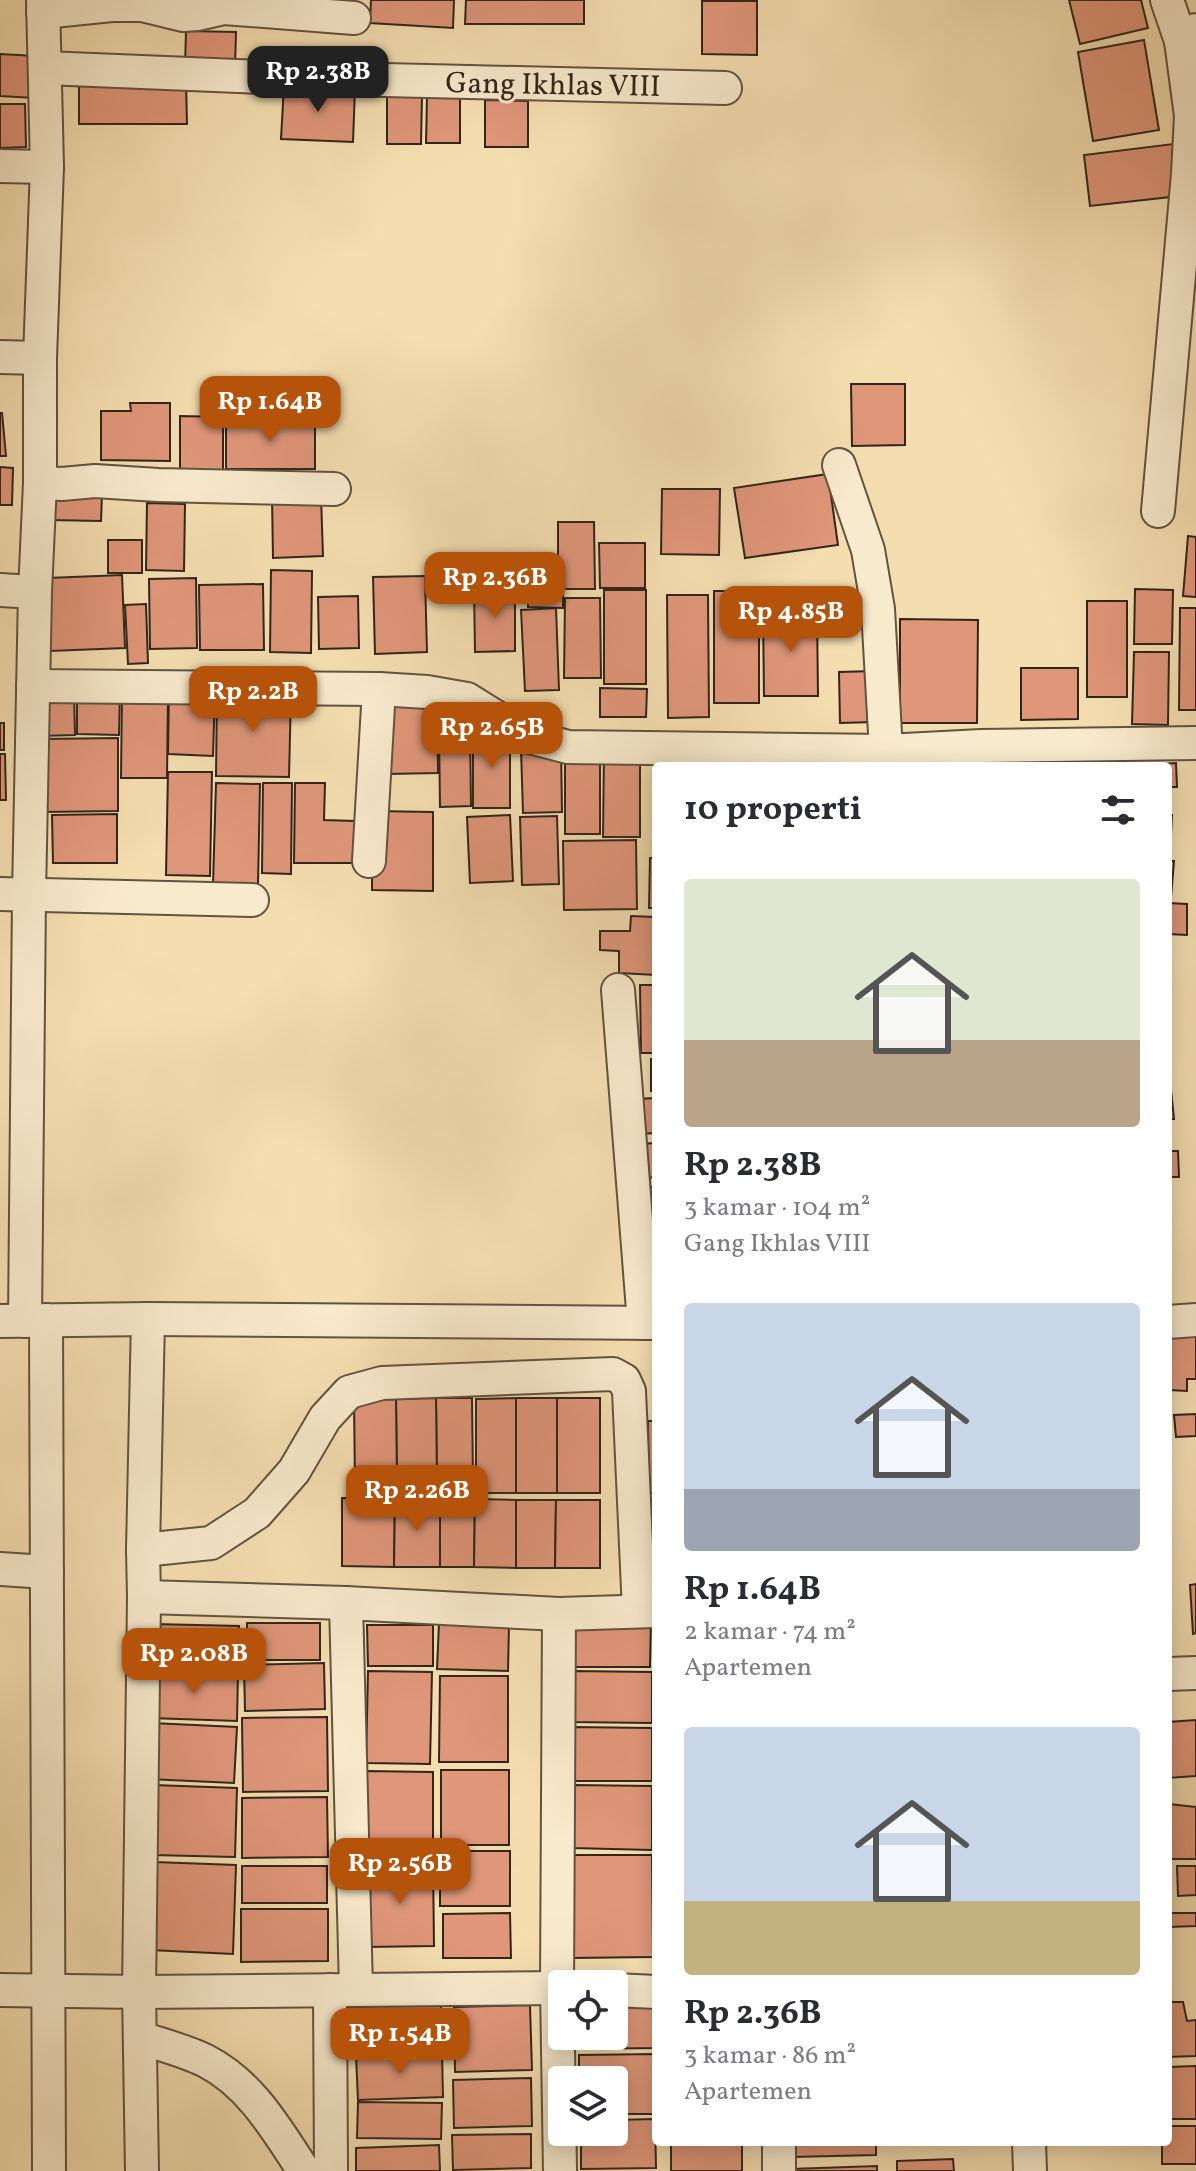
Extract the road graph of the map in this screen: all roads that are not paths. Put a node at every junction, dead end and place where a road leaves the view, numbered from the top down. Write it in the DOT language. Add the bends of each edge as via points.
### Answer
graph roads {
  1 [pos="1167,0"];
  2 [pos="43,6"];
  3 [pos="354,18"];
  4 [pos="1189,35"];
  5 [pos="45,68"];
  6 [pos="725,88"];
  7 [pos="0,166"];
  8 [pos="47,167"];
  9 [pos="0,357"];
  10 [pos="40,358"];
  11 [pos="839,465"];
  12 [pos="40,483"];
  13 [pos="334,489"];
  14 [pos="1158,511"];
  15 [pos="0,590"];
  16 [pos="35,592"];
  17 [pos="33,686"];
  18 [pos="379,689"];
  19 [pos="1196,743"];
  20 [pos="886,751"];
  21 [pos="981,756"];
  22 [pos="369,861"];
  23 [pos="14,894"];
  24 [pos="252,900"];
  25 [pos="618,990"];
  26 [pos="13,1036"];
  27 [pos="148,1319"];
  28 [pos="1196,1320"];
  29 [pos="24,1321"];
  30 [pos="1172,1322"];
  31 [pos="650,1323"];
  32 [pos="143,1550"];
  33 [pos="0,1569"];
  34 [pos="47,1572"];
  35 [pos="144,1597"];
  36 [pos="346,1603"];
  37 [pos="648,1611"];
  38 [pos="559,1614"];
  39 [pos="1196,1673"];
  40 [pos="1172,1674"];
  41 [pos="559,1970"];
  42 [pos="548,1988"];
  43 [pos="343,1989"];
  44 [pos="0,1990"];
  45 [pos="49,1991"];
  46 [pos="628,1991"];
  47 [pos="139,1992"];
  48 [pos="652,1992"];
  49 [pos="141,2038"];
  50 [pos="559,2050"];
  51 [pos="779,2146"];
  52 [pos="1029,2146"];
  53 [pos="49,2171"];
  54 [pos="142,2171"];
  55 [pos="304,2171"];
  56 [pos="331,2171"];
  57 [pos="560,2171"];
  58 [pos="779,2171"];
  59 [pos="1030,2171"];
  1 -- 4 [label="street"];
  2 -- 3 [label="street" via="142,5 183,15 224,8"];
  2 -- 5 [label="street"];
  4 -- 14 [label="street" via="1188,174"];
  5 -- 6 [label="street, Gang Ikhlas VIII"];
  5 -- 8 [label="street"];
  7 -- 8 [label="street"];
  8 -- 10 [label="street"];
  9 -- 10 [label="street"];
  10 -- 12 [label="street"];
  11 -- 20 [label="street" via="868,550 878,609"];
  12 -- 13 [label="street"];
  12 -- 16 [label="street"];
  15 -- 16 [label="street"];
  16 -- 17 [label="street"];
  17 -- 18 [label="street"];
  17 -- 23 [label="street"];
  18 -- 20 [label="street" via="467,699 526,736 568,747"];
  18 -- 22 [label="street"];
  19 -- 21 [label="street"];
  20 -- 21 [label="street"];
  23 -- 24 [label="street"];
  23 -- 26 [label="street"];
  25 -- 31 [label="street"];
  26 -- 29 [label="street"];
  27 -- 29 [label="street"];
  27 -- 31 [label="street"];
  27 -- 32 [label="street"];
  28 -- 30 [label="street"];
  29 -- 34 [label="street"];
  32 -- 35 [label="street"];
  32 -- 37 [label="street" via="211,1543 257,1513 294,1471 325,1418 349,1392 382,1383 613,1374 629,1391"];
  33 -- 34 [label="street"];
  34 -- 45 [label="street"];
  35 -- 36 [label="street"];
  35 -- 47 [label="street"];
  36 -- 38 [label="street"];
  36 -- 43 [label="street"];
  37 -- 38 [label="street"];
  38 -- 41 [label="street"];
  39 -- 40 [label="street"];
  42 -- 43 [label="street"];
  43 -- 47 [label="street"];
  43 -- 56 [label="street"];
  44 -- 45 [label="street"];
  45 -- 47 [label="street"];
  45 -- 53 [label="street"];
  46 -- 48 [label="street"];
  47 -- 49 [label="street"];
  49 -- 54 [label="street"];
  49 -- 55 [label="street" via="205,2060 237,2081 257,2101"];
  50 -- 57 [label="street"];
  51 -- 58 [label="street"];
  52 -- 59 [label="street"];
}
